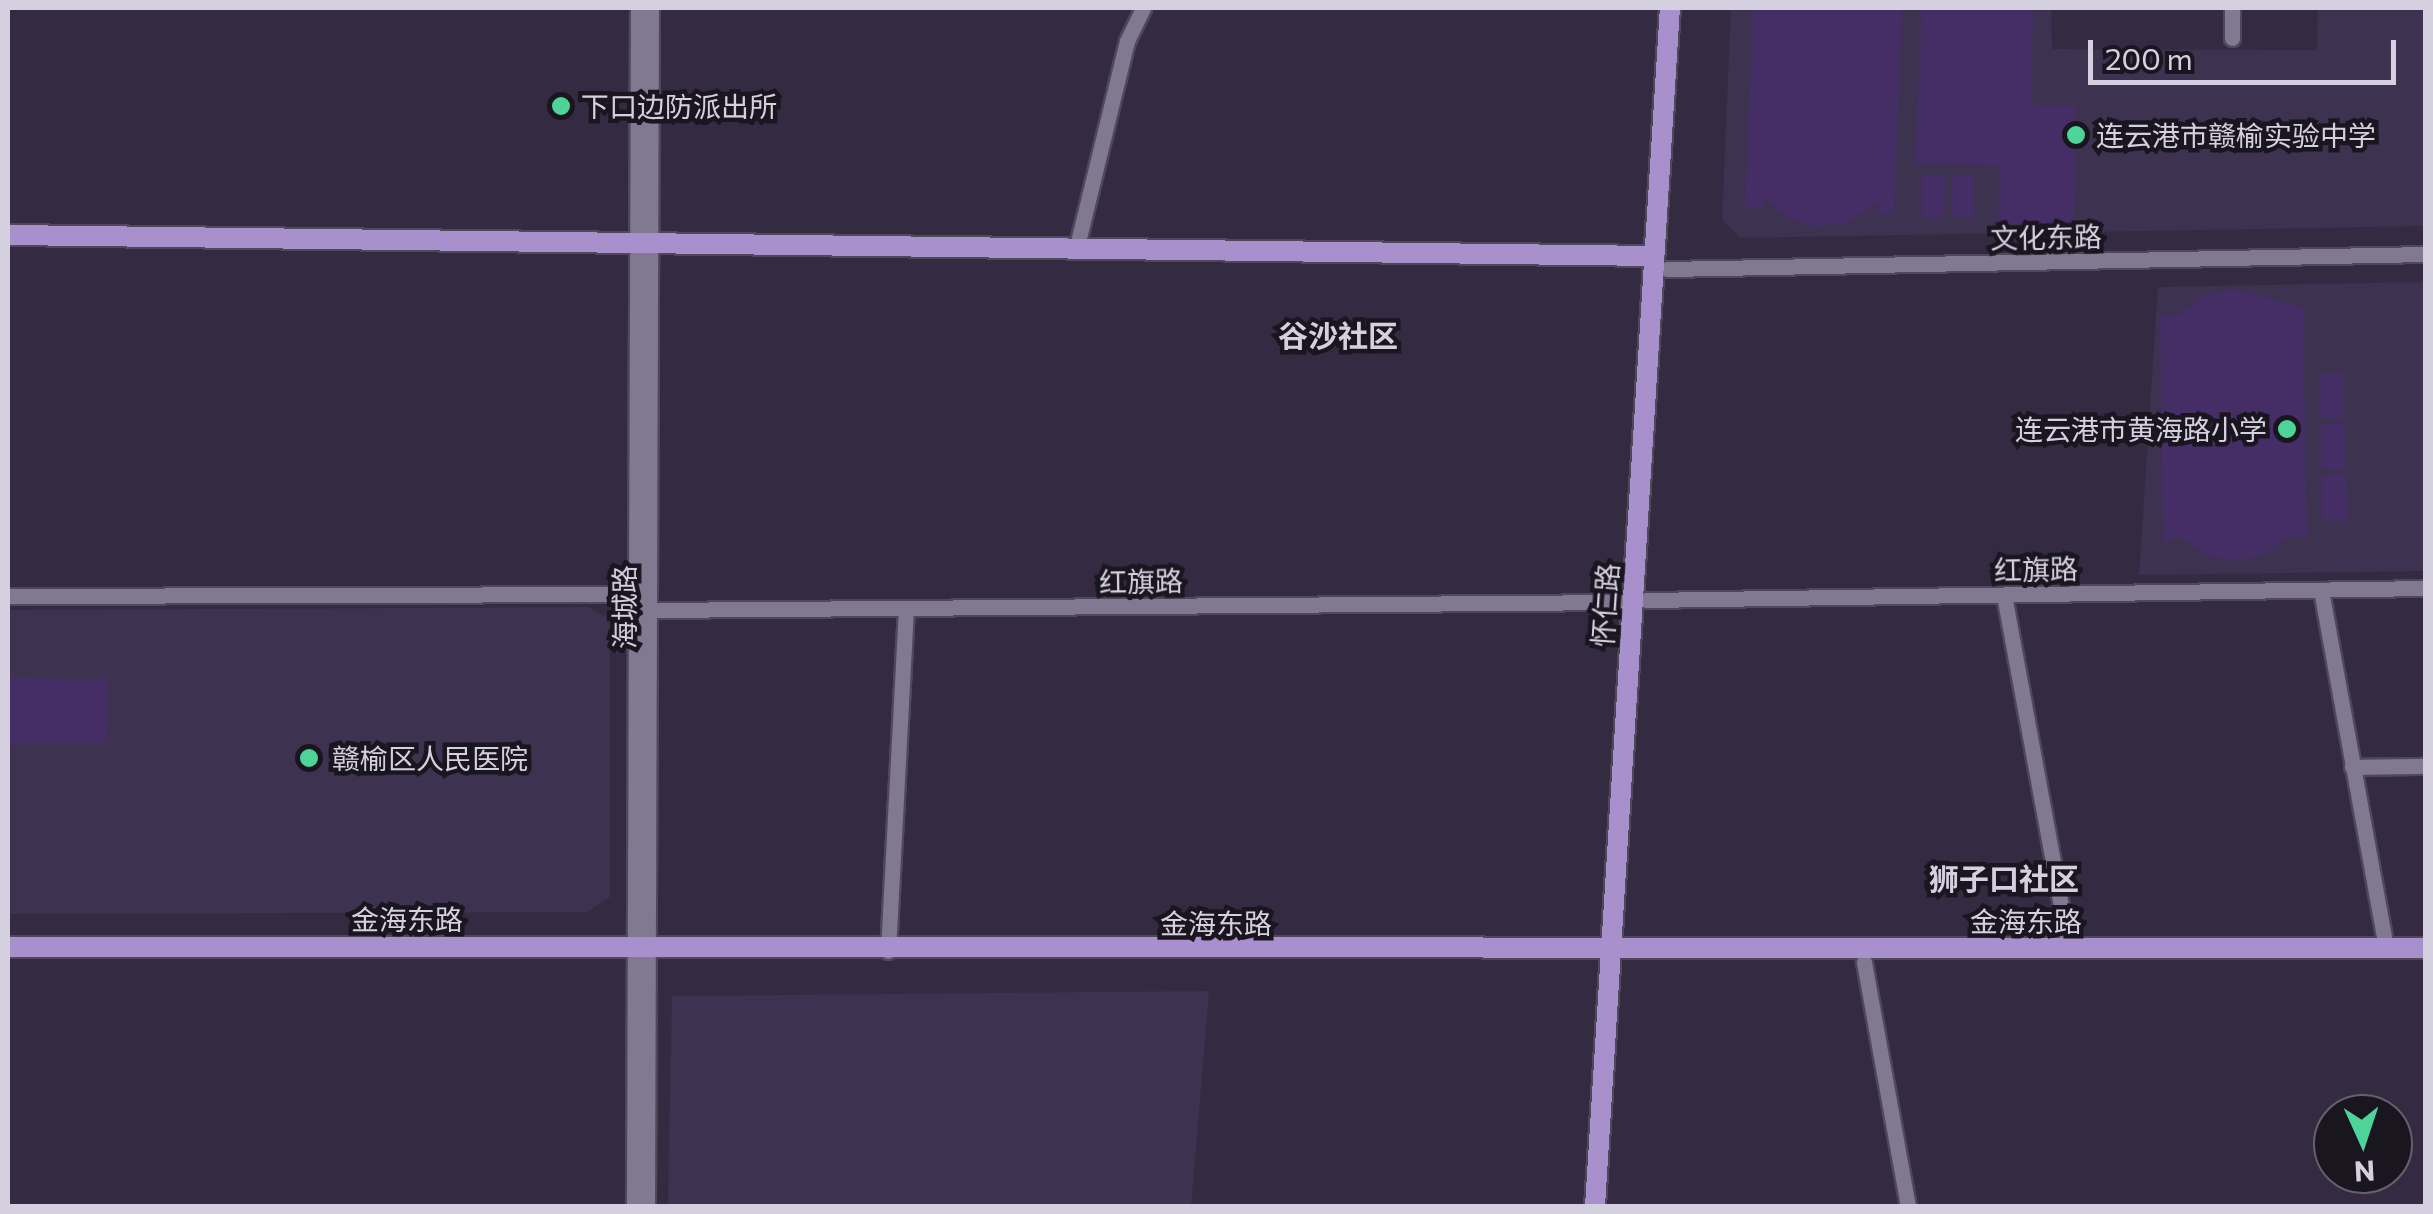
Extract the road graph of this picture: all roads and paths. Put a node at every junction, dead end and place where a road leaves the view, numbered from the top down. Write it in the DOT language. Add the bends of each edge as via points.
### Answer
graph roads {
  1 [pos="638,8"];
  2 [pos="652,8"];
  3 [pos="1144,8"];
  4 [pos="1670,8"];
  5 [pos="1683,8"];
  6 [pos="2232,8"];
  7 [pos="1142,38"];
  8 [pos="2232,38"];
  9 [pos="8,235"];
  10 [pos="8,247"];
  11 [pos="1076,250"];
  12 [pos="643,251"];
  13 [pos="2426,254"];
  14 [pos="1658,263"];
  15 [pos="2426,588"];
  16 [pos="2321,590"];
  17 [pos="636,594"];
  18 [pos="2004,595"];
  19 [pos="8,596"];
  20 [pos="1640,601"];
  21 [pos="906,608"];
  22 [pos="649,610"];
  23 [pos="2426,766"];
  24 [pos="2352,767"];
  25 [pos="8,947"];
  26 [pos="2386,948"];
  27 [pos="2426,948"];
  28 [pos="2069,949"];
  29 [pos="888,951"];
  30 [pos="641,954"];
  31 [pos="1618,956"];
  32 [pos="8,960"];
  33 [pos="2426,960"];
  34 [pos="1864,962"];
  35 [pos="634,1206"];
  36 [pos="646,1206"];
  37 [pos="1595,1206"];
  38 [pos="1609,1206"];
  39 [pos="1908,1206"];
  1 -- 12 [label="street, 海城路"];
  2 -- 12 [label="street, 海城路"];
  3 -- 7 [label="street"];
  3 -- 11 [label="street" via="1127,41"];
  4 -- 14 [label="main road, 怀仁路"];
  5 -- 14 [label="main road, 怀仁路"];
  6 -- 8 [label="street"];
  9 -- 12 [label="main road"];
  10 -- 12 [label="main road"];
  11 -- 12 [label="main road"];
  11 -- 14 [label="main road"];
  12 -- 14 [label="main road"];
  12 -- 17 [label="street, 海城路"];
  12 -- 22 [label="street, 海城路"];
  13 -- 14 [label="street, 文化东路"];
  14 -- 20 [label="main road, 怀仁路"];
  15 -- 16 [label="street, 红旗路"];
  16 -- 18 [label="street, 红旗路"];
  16 -- 24 [label="street"];
  17 -- 19 [label="street"];
  17 -- 30 [label="street, 海城路"];
  18 -- 20 [label="street, 红旗路"];
  18 -- 28 [label="street"];
  20 -- 21 [label="street, 红旗路"];
  20 -- 31 [label="main road, 怀仁路"];
  21 -- 22 [label="street, 红旗路"];
  21 -- 29 [label="street"];
  22 -- 30 [label="street, 海城路"];
  23 -- 24 [label="street"];
  24 -- 26 [label="street"];
  25 -- 30 [label="main road, 金海东路"];
  26 -- 27 [label="main road, 金海东路"];
  26 -- 28 [label="main road, 金海东路"];
  28 -- 31 [label="main road, 金海东路"];
  29 -- 30 [label="main road, 金海东路"];
  29 -- 31 [label="main road, 金海东路"];
  30 -- 31 [label="main road, 金海东路"];
  30 -- 32 [label="main road, 金海东路"];
  30 -- 35 [label="street, 海城路"];
  30 -- 36 [label="street, 海城路"];
  31 -- 34 [label="main road, 金海东路"];
  31 -- 37 [label="main road, 怀仁路"];
  31 -- 38 [label="main road, 怀仁路"];
  33 -- 34 [label="main road, 金海东路"];
  34 -- 39 [label="street"];
}
